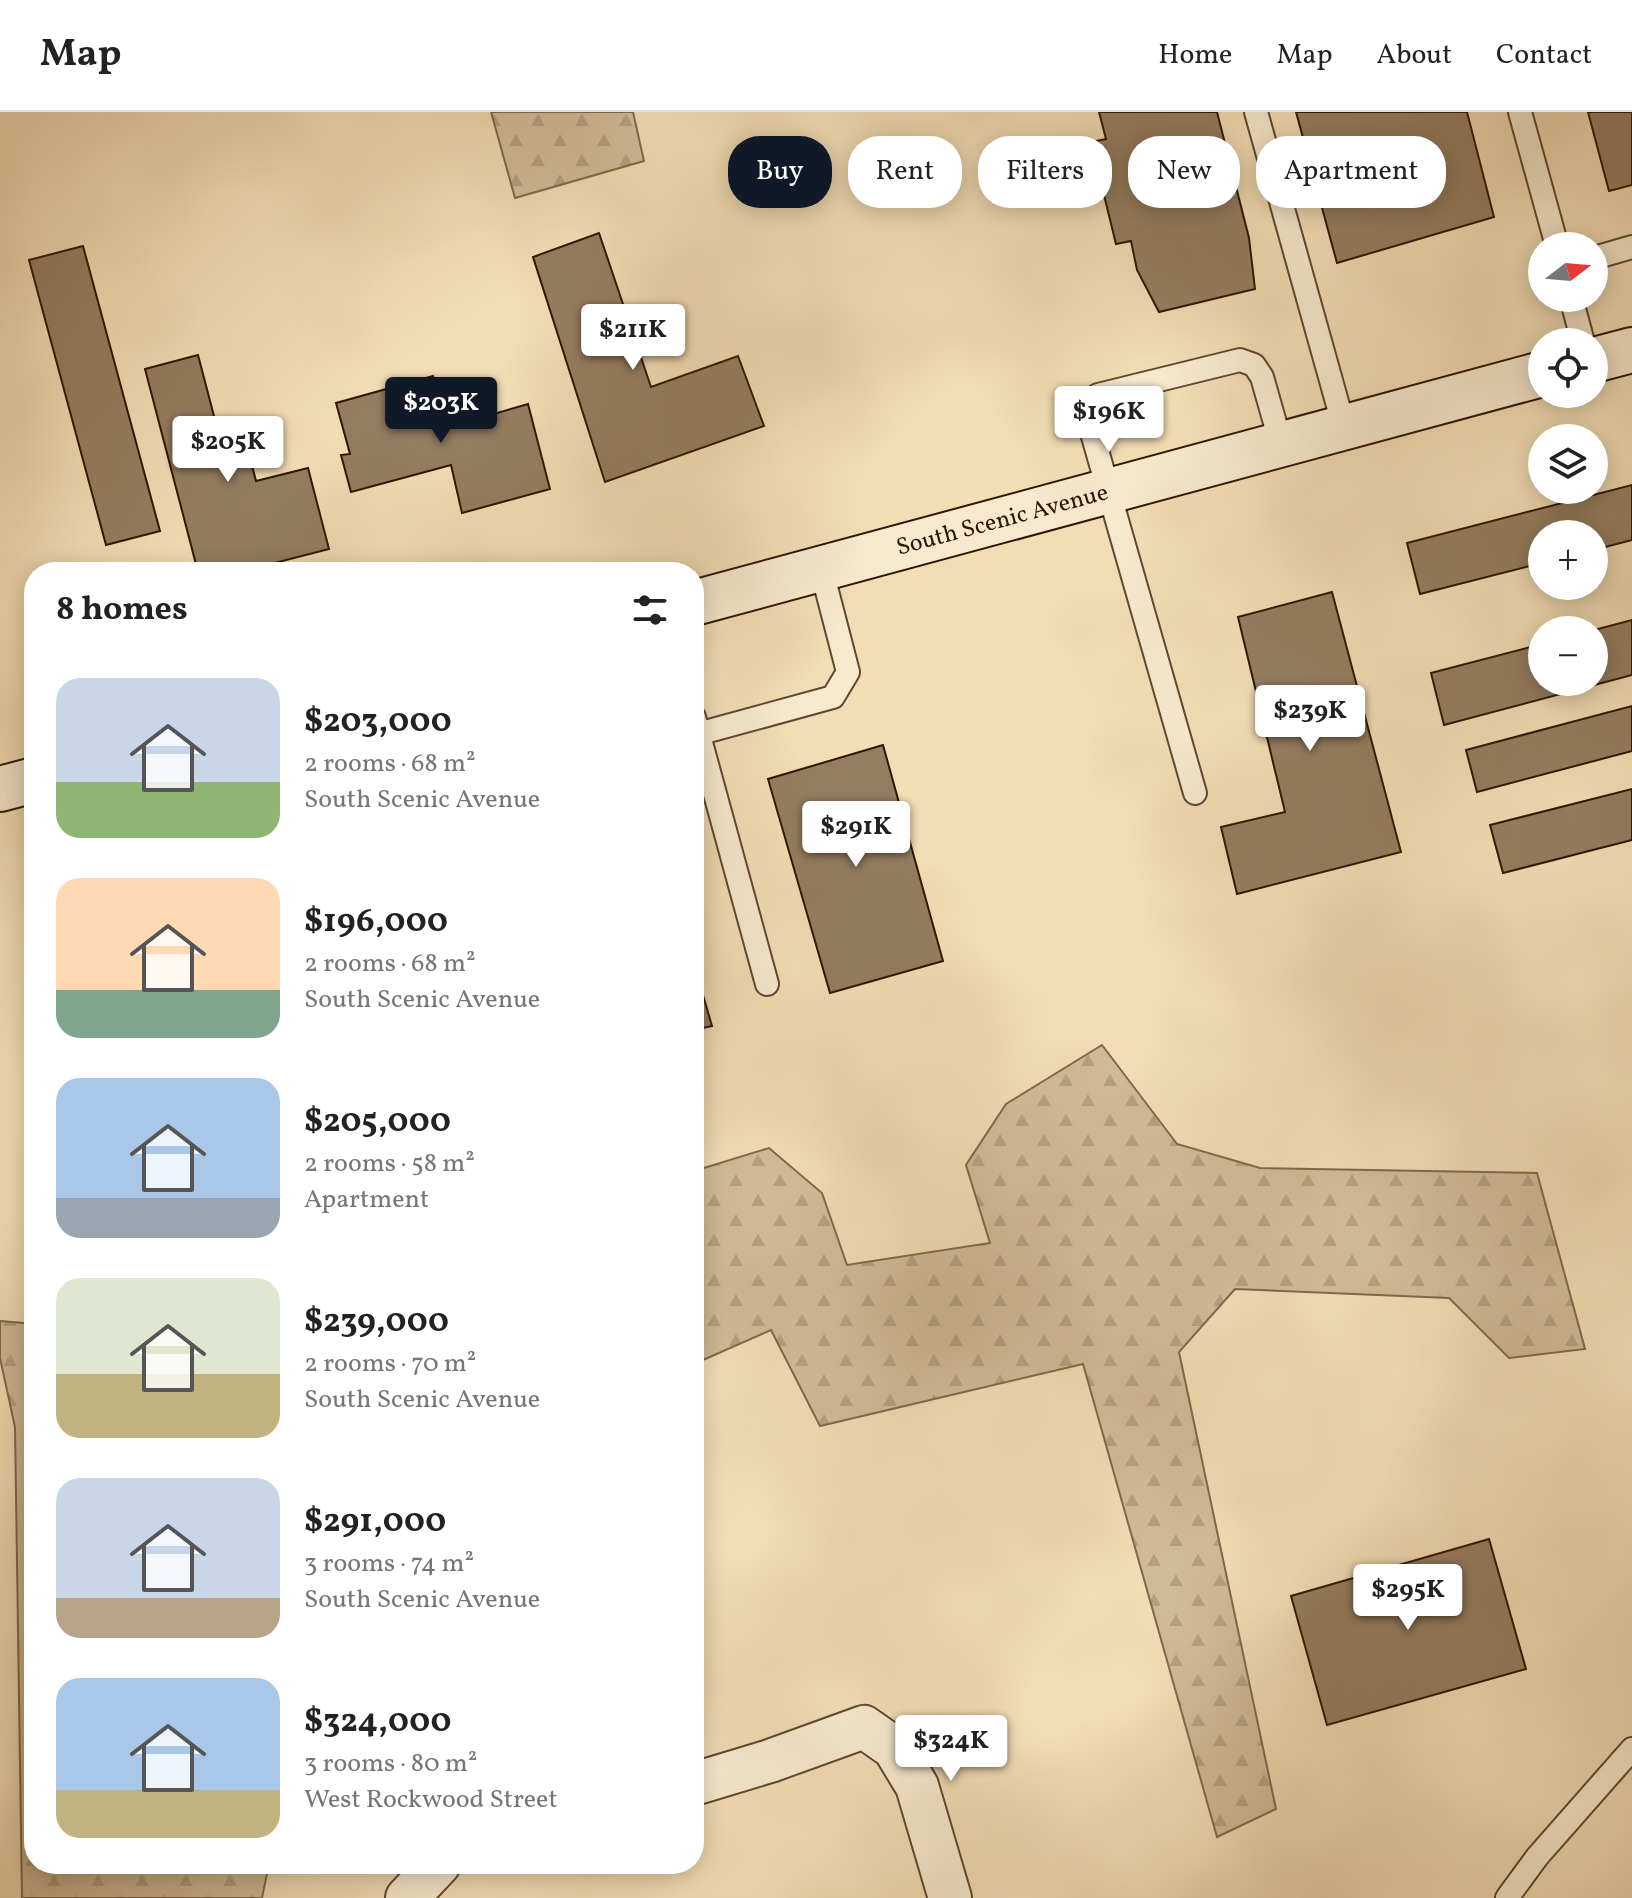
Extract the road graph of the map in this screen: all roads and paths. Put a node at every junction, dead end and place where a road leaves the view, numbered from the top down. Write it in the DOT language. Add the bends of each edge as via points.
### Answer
graph roads {
  1 [pos="1256,112"];
  2 [pos="1520,112"];
  3 [pos="1553,232"];
  4 [pos="1632,247"];
  5 [pos="1608,254"];
  6 [pos="1632,350"];
  7 [pos="1608,356"];
  8 [pos="1528,378"];
  9 [pos="1344,427"];
  10 [pos="1281,444"];
  11 [pos="1110,489"];
  12 [pos="821,568"];
  13 [pos="704,600"];
  14 [pos="704,727"];
  15 [pos="704,758"];
  16 [pos="24,783"];
  17 [pos="0,789"];
  18 [pos="1195,793"];
  19 [pos="767,984"];
  20 [pos="1632,1749"];
  21 [pos="704,1781"];
  22 [pos="430,1874"];
  23 [pos="407,1898"];
  24 [pos="950,1898"];
  25 [pos="1507,1898"];
  1 -- 9 [label="lane"];
  2 -- 3 [label="lane"];
  4 -- 5 [label="lane"];
  6 -- 7 [label="main road"];
  8 -- 9 [label="main road, South Scenic Avenue"];
  9 -- 10 [label="main road, South Scenic Avenue"];
  10 -- 11 [label="main road, South Scenic Avenue"];
  10 -- 11 [label="lane" via="1262,377 1254,365 1240,360 1098,395 1090,408 1092,433"];
  11 -- 12 [label="main road, South Scenic Avenue"];
  11 -- 18 [label="lane"];
  12 -- 13 [label="main road, South Scenic Avenue"];
  12 -- 14 [label="lane" via="848,672 833,697"];
  15 -- 19 [label="lane"];
  16 -- 17 [label="main road"];
  20 -- 25 [label="lane"];
  21 -- 24 [label="street" via="864,1727 894,1748 917,1786"];
  22 -- 23 [label="street"];
}
